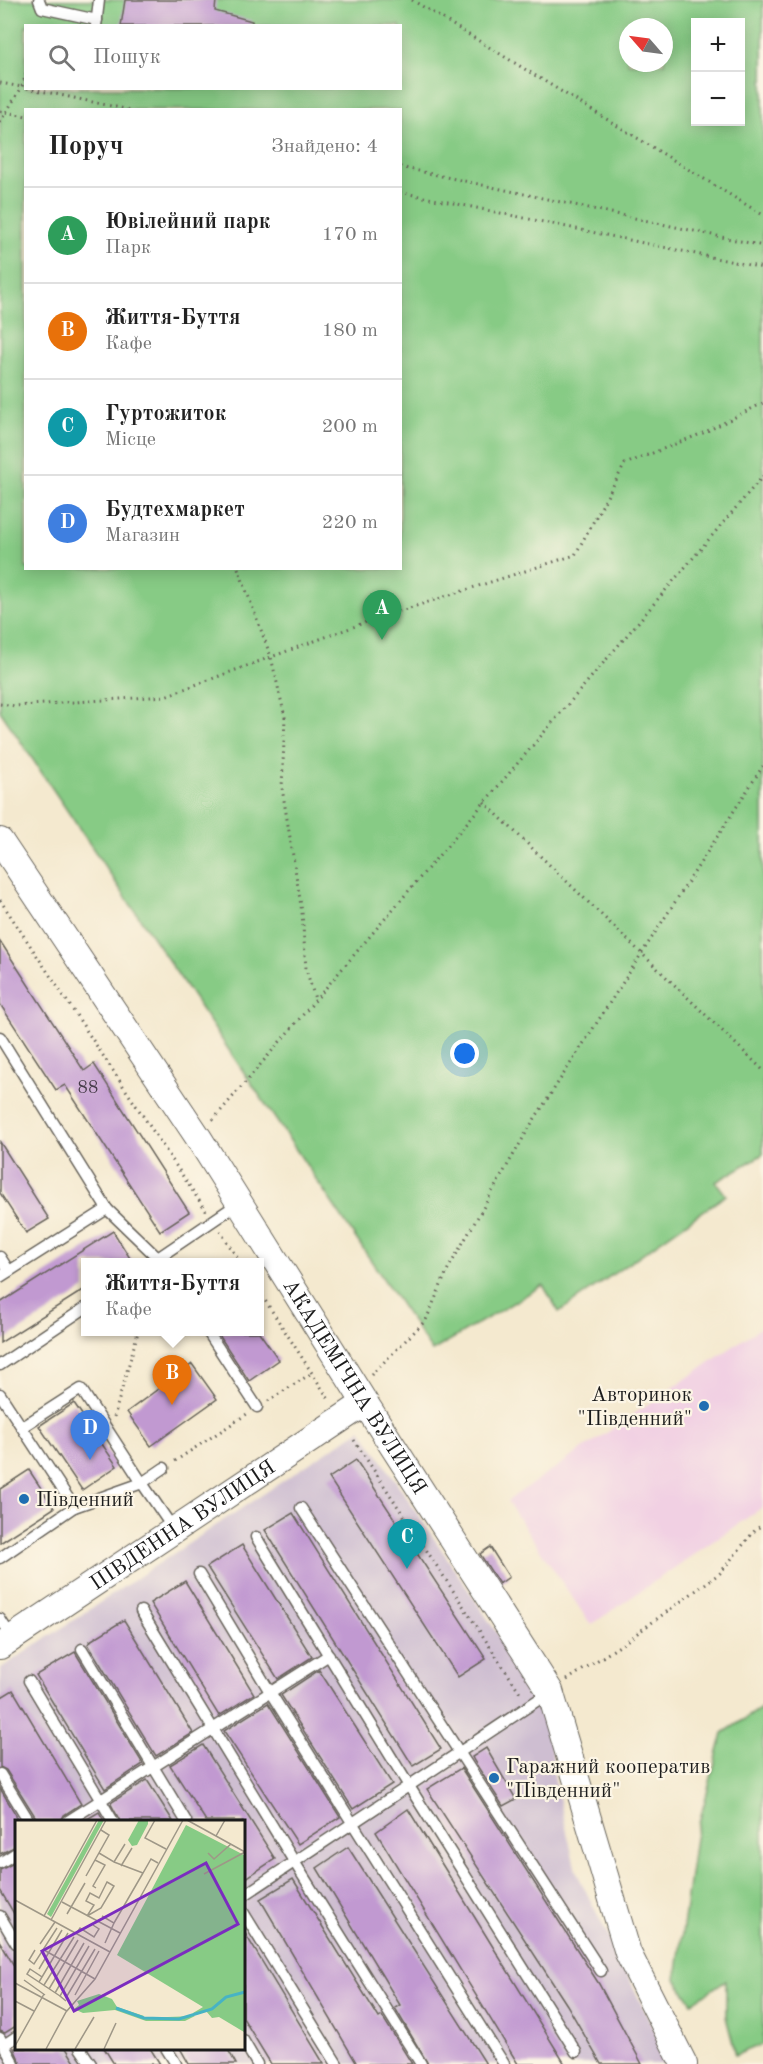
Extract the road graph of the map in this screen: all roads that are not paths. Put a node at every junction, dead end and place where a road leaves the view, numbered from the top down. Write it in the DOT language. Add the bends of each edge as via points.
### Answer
graph roads {
  1 [pos="39,0"];
  2 [pos="99,0"];
  3 [pos="97,23"];
  4 [pos="0,841"];
  5 [pos="0,1037"];
  6 [pos="239,1203"];
  7 [pos="107,1209"];
  8 [pos="0,1257"];
  9 [pos="155,1258"];
  10 [pos="162,1258"];
  11 [pos="5,1274"];
  12 [pos="81,1311"];
  13 [pos="211,1336"];
  14 [pos="0,1365"];
  15 [pos="0,1394"];
  16 [pos="361,1397"];
  17 [pos="257,1407"];
  18 [pos="22,1427"];
  19 [pos="164,1468"];
  20 [pos="142,1483"];
  21 [pos="74,1507"];
  22 [pos="301,1508"];
  23 [pos="174,1531"];
  24 [pos="256,1537"];
  25 [pos="0,1558"];
  26 [pos="199,1574"];
  27 [pos="141,1611"];
  28 [pos="4,1634"];
  29 [pos="82,1649"];
  30 [pos="329,1655"];
  31 [pos="29,1681"];
  32 [pos="550,1691"];
  33 [pos="270,1692"];
  34 [pos="212,1729"];
  35 [pos="459,1753"];
  36 [pos="153,1767"];
  37 [pos="0,1774"];
  38 [pos="409,1786"];
  39 [pos="100,1800"];
  40 [pos="28,1820"];
  41 [pos="70,1820"];
  42 [pos="112,1820"];
  43 [pos="185,1820"];
  44 [pos="352,1824"];
  45 [pos="15,1854"];
  46 [pos="0,1863"];
  47 [pos="295,1863"];
  48 [pos="244,1895"];
  49 [pos="244,1914"];
  50 [pos="0,1916"];
  51 [pos="15,1941"];
  52 [pos="601,1971"];
  53 [pos="2,2041"];
  54 [pos="244,2042"];
  55 [pos="82,2049"];
  56 [pos="167,2049"];
  57 [pos="576,2052"];
  58 [pos="14,2064"];
  59 [pos="91,2064"];
  60 [pos="176,2064"];
  61 [pos="257,2064"];
  62 [pos="337,2064"];
  63 [pos="421,2064"];
  64 [pos="504,2064"];
  65 [pos="684,2064"];
  1 -- 3 [label="lane" via="42,8"];
  2 -- 3 [label="lane"];
  4 -- 6 [label="street, АКАДЕМІЧНА ВУЛИЦЯ"];
  5 -- 7 [label="lane"];
  6 -- 10 [label="lane"];
  6 -- 16 [label="street, АКАДЕМІЧНА ВУЛИЦЯ"];
  7 -- 9 [label="lane"];
  7 -- 11 [label="lane"];
  8 -- 11 [label="lane"];
  12 -- 14 [label="lane"];
  13 -- 17 [label="lane"];
  15 -- 18 [label="lane"];
  16 -- 23 [label="street, ПІВДЕННА ВУЛИЦЯ"];
  16 -- 32 [label="street, АКАДЕМІЧНА ВУЛИЦЯ"];
  18 -- 20 [label="lane" via="81,1389"];
  18 -- 21 [label="lane"];
  19 -- 20 [label="lane"];
  20 -- 21 [label="lane"];
  20 -- 23 [label="lane"];
  21 -- 25 [label="lane"];
  22 -- 35 [label="lane"];
  23 -- 28 [label="street, ПІВДЕННА ВУЛИЦЯ"];
  24 -- 30 [label="lane"];
  26 -- 33 [label="lane"];
  27 -- 34 [label="lane"];
  29 -- 36 [label="lane"];
  30 -- 33 [label="lane"];
  30 -- 38 [label="lane"];
  31 -- 39 [label="lane"];
  32 -- 35 [label="lane"];
  32 -- 65 [label="street, АКАДЕМІЧНА ВУЛИЦЯ" via="628,1953"];
  33 -- 34 [label="lane"];
  33 -- 44 [label="lane"];
  34 -- 36 [label="lane"];
  34 -- 47 [label="lane"];
  35 -- 38 [label="lane"];
  35 -- 52 [label="lane"];
  36 -- 39 [label="lane"];
  36 -- 43 [label="lane"];
  37 -- 40 [label="lane"];
  38 -- 44 [label="lane"];
  38 -- 57 [label="lane"];
  39 -- 41 [label="lane"];
  39 -- 42 [label="lane"];
  44 -- 47 [label="lane"];
  44 -- 64 [label="lane"];
  45 -- 46 [label="lane"];
  47 -- 48 [label="lane"];
  47 -- 63 [label="lane"];
  49 -- 62 [label="lane"];
  50 -- 51 [label="lane"];
  53 -- 58 [label="lane"];
  54 -- 61 [label="lane"];
  55 -- 59 [label="lane"];
  56 -- 60 [label="lane"];
}
